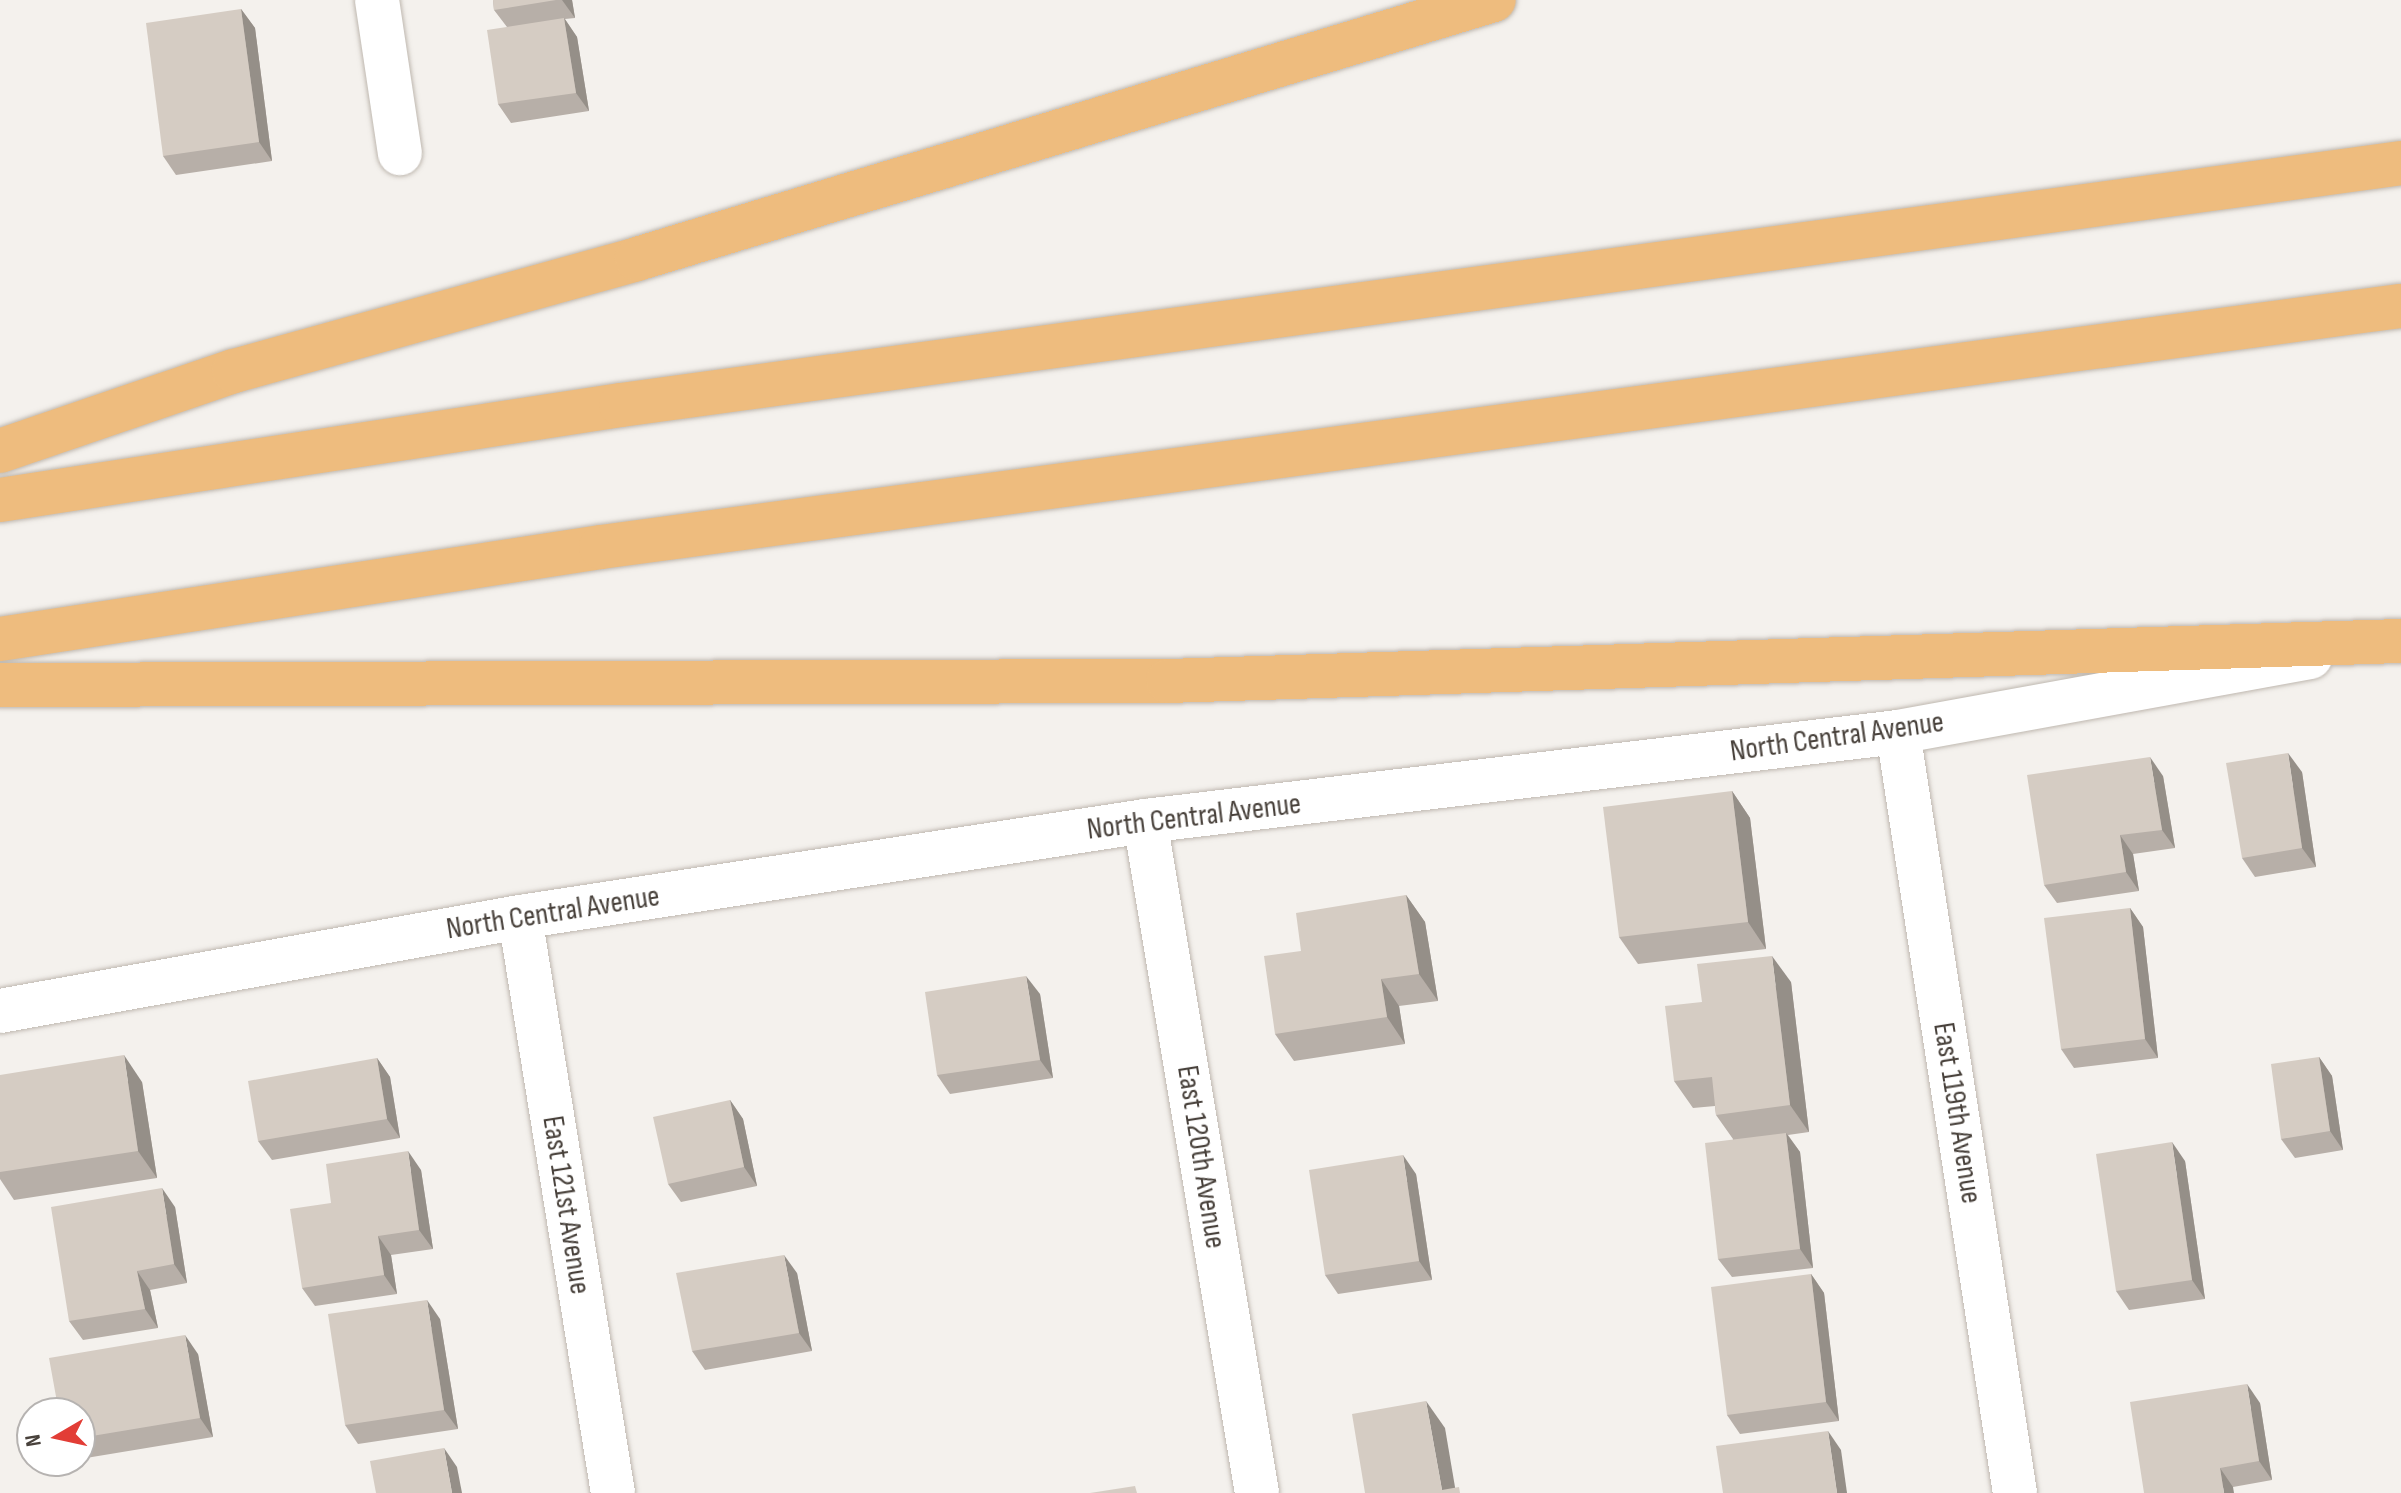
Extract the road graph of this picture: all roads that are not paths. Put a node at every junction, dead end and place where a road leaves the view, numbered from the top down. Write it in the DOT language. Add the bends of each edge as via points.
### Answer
graph roads {
  1 [pos="377,0"];
  2 [pos="1494,0"];
  3 [pos="400,153"];
  4 [pos="2401,163"];
  5 [pos="2401,306"];
  6 [pos="0,451"];
  7 [pos="0,500"];
  8 [pos="0,639"];
  9 [pos="2396,642"];
  10 [pos="0,685"];
  11 [pos="1898,732"];
  12 [pos="1145,821"];
  13 [pos="520,917"];
  14 [pos="0,1011"];
  15 [pos="613,1493"];
  16 [pos="1257,1493"];
  17 [pos="2015,1493"];
  1 -- 3 [label="street"];
  2 -- 6 [label="highway" via="637,259 234,371"];
  4 -- 7 [label="highway" via="621,405"];
  5 -- 8 [label="highway" via="616,545"];
  9 -- 10 [label="highway" via="1168,681"];
  9 -- 11 [label="street, North Central Avenue"];
  11 -- 12 [label="street, North Central Avenue"];
  11 -- 17 [label="street, East 119th Avenue"];
  12 -- 13 [label="street, North Central Avenue"];
  12 -- 16 [label="street, East 120th Avenue"];
  13 -- 14 [label="street, North Central Avenue"];
  13 -- 15 [label="street, East 121st Avenue"];
}
